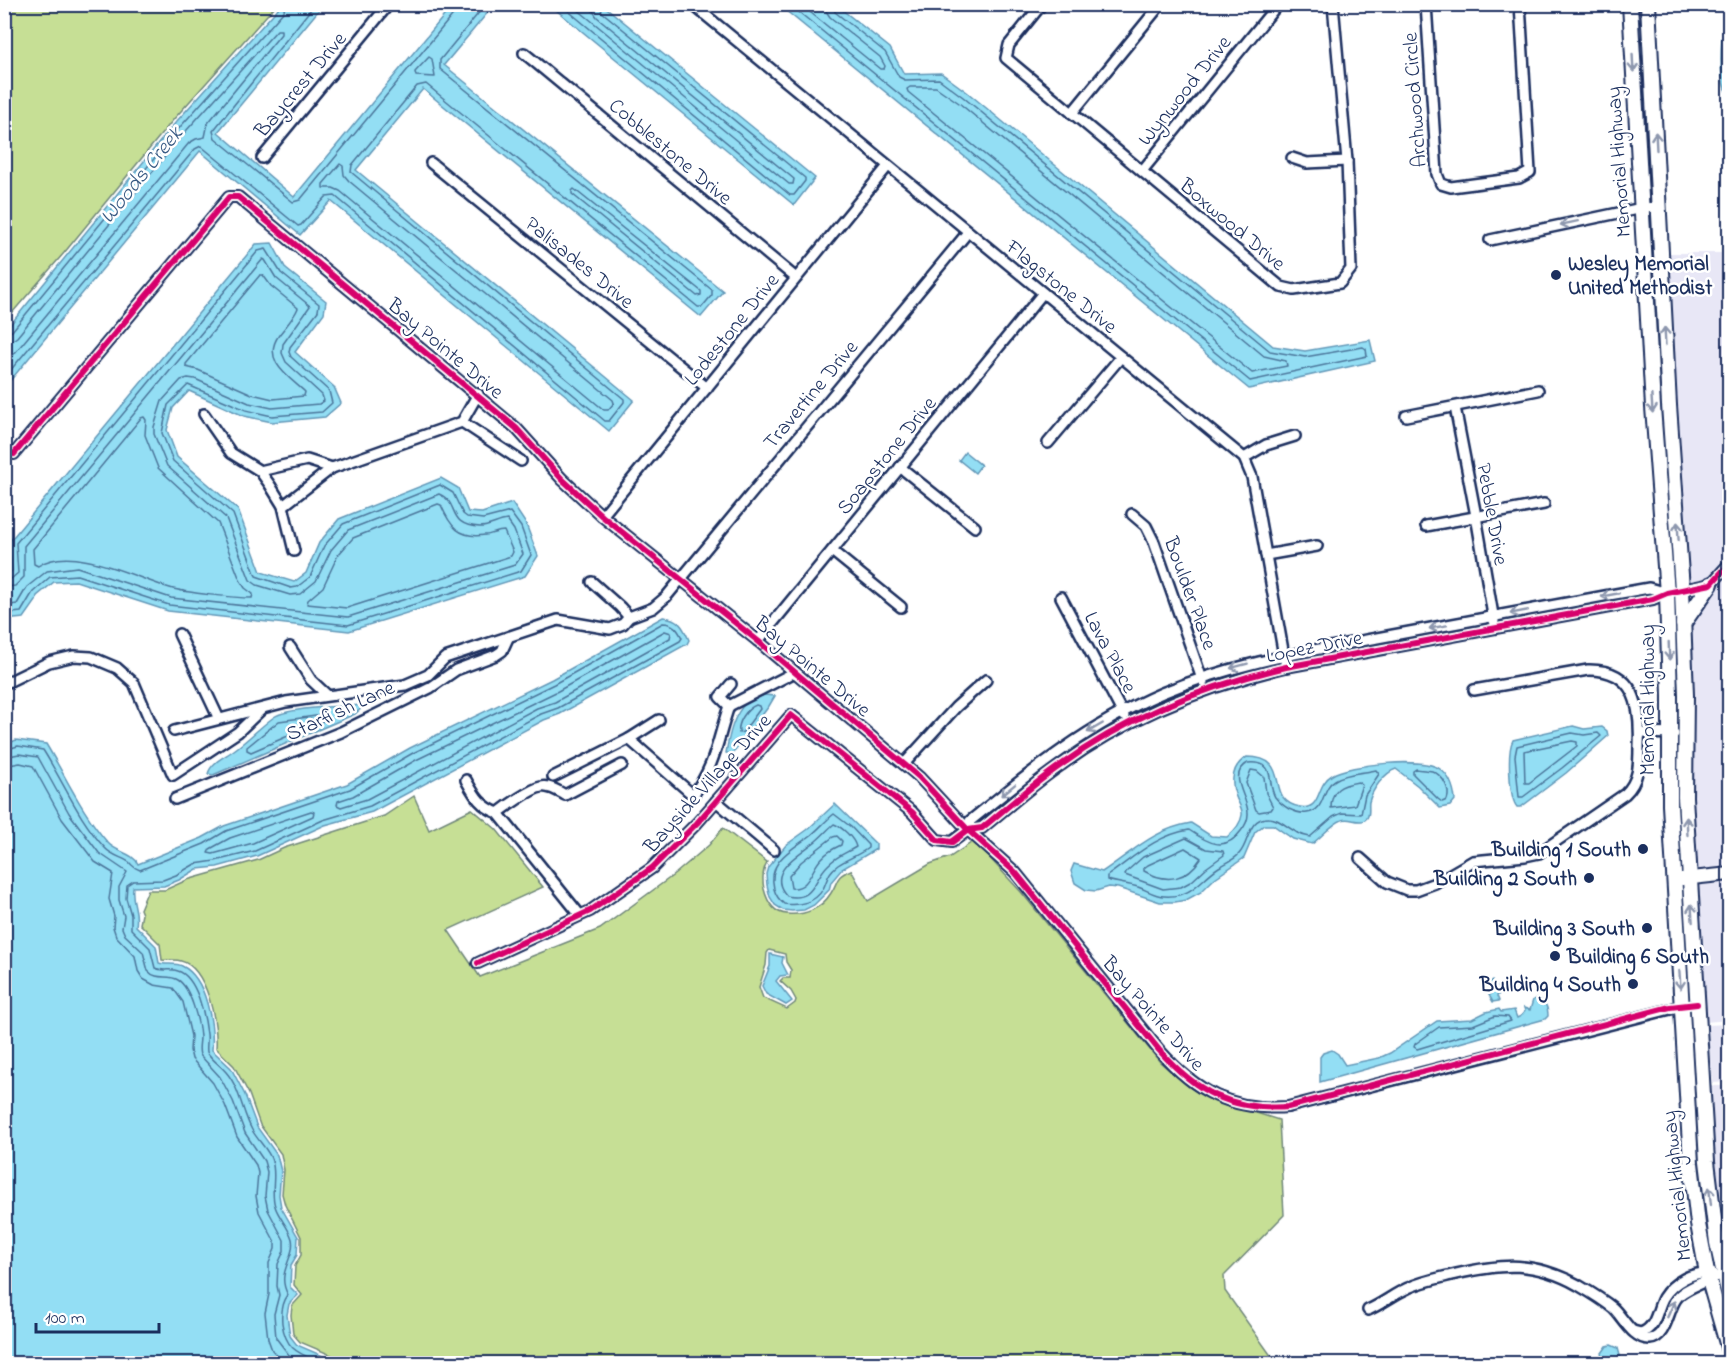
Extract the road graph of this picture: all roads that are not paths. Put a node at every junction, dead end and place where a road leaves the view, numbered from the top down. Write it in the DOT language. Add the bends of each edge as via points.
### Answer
graph roads {
  1 [pos="389,4"];
  2 [pos="692,4"];
  3 [pos="1042,4"];
  4 [pos="1161,4"];
  5 [pos="1278,4"];
  6 [pos="1333,4"];
  7 [pos="1425,4"];
  8 [pos="1520,4"];
  9 [pos="1630,4"];
  10 [pos="1648,4"];
  11 [pos="524,53"];
  12 [pos="1072,113"];
  13 [pos="262,158"];
  14 [pos="1292,158"];
  15 [pos="1347,161"];
  16 [pos="431,163"];
  17 [pos="888,166"];
  18 [pos="1142,171"];
  19 [pos="1659,207"];
  20 [pos="1642,208"];
  21 [pos="968,232"];
  22 [pos="1490,240"];
  23 [pos="796,278"];
  24 [pos="1043,292"];
  25 [pos="1121,357"];
  26 [pos="707,388"];
  27 [pos="1538,390"];
  28 [pos="478,394"];
  29 [pos="1455,407"];
  30 [pos="204,414"];
  31 [pos="1406,416"];
  32 [pos="462,422"];
  33 [pos="1295,436"];
  34 [pos="1048,442"];
  35 [pos="14,454"];
  36 [pos="1244,458"];
  37 [pos="521,461"];
  38 [pos="900,467"];
  39 [pos="332,468"];
  40 [pos="260,471"];
  41 [pos="1544,504"];
  42 [pos="283,506"];
  43 [pos="1132,514"];
  44 [pos="602,516"];
  45 [pos="1476,516"];
  46 [pos="1426,526"];
  47 [pos="975,527"];
  48 [pos="1317,546"];
  49 [pos="832,551"];
  50 [pos="294,552"];
  51 [pos="1266,555"];
  52 [pos="1730,563"];
  53 [pos="680,579"];
  54 [pos="592,582"];
  55 [pos="1711,584"];
  56 [pos="1683,589"];
  57 [pos="1667,593"];
  58 [pos="1061,597"];
  59 [pos="901,607"];
  60 [pos="1493,616"];
  61 [pos="630,618"];
  62 [pos="1683,624"];
  63 [pos="1496,629"];
  64 [pos="179,634"];
  65 [pos="508,638"];
  66 [pos="758,641"];
  67 [pos="290,647"];
  68 [pos="1284,655"];
  69 [pos="1286,667"];
  70 [pos="795,672"];
  71 [pos="1202,678"];
  72 [pos="986,680"];
  73 [pos="4,684"];
  74 [pos="731,684"];
  75 [pos="1206,690"];
  76 [pos="1474,690"];
  77 [pos="327,695"];
  78 [pos="729,706"];
  79 [pos="264,707"];
  80 [pos="1122,713"];
  81 [pos="219,719"];
  82 [pos="659,720"];
  83 [pos="1128,724"];
  84 [pos="174,731"];
  85 [pos="1640,733"];
  86 [pos="1669,734"];
  87 [pos="1685,734"];
  88 [pos="629,739"];
  89 [pos="904,764"];
  90 [pos="622,765"];
  91 [pos="553,777"];
  92 [pos="466,780"];
  93 [pos="175,799"];
  94 [pos="716,801"];
  95 [pos="498,813"];
  96 [pos="968,830"];
  97 [pos="774,850"];
  98 [pos="1360,858"];
  99 [pos="1730,874"];
  100 [pos="1690,877"];
  101 [pos="1674,880"];
  102 [pos="580,915"];
  103 [pos="478,963"];
  104 [pos="1697,1004"];
  105 [pos="1682,1005"];
  106 [pos="1704,1116"];
  107 [pos="1689,1118"];
  108 [pos="1723,1274"];
  109 [pos="1708,1277"];
  110 [pos="1730,1300"];
  111 [pos="1368,1311"];
  112 [pos="1730,1354"];
  1 -- 13 [label="street, Baycrest Drive"];
  2 -- 17 [label="street, Flagstone Drive"];
  3 -- 12 [label="street, Boxwood Drive" via="1009,45 1006,58"];
  4 -- 12 [label="street"];
  5 -- 18 [label="street, Wynwood Drive"];
  6 -- 15 [label="street, Boxwood Drive"];
  7 -- 8 [label="street, Archwood Circle" via="1437,174 1441,184 1451,187 1520,178 1530,172"];
  9 -- 20 [label="main road, Memorial Highway, one-way"];
  19 -- 10 [label="main road, Memorial Highway, one-way"];
  11 -- 23 [label="street, Cobblestone Drive"];
  12 -- 18 [label="street, Boxwood Drive"];
  14 -- 15 [label="street" via="1306,163"];
  15 -- 18 [label="street, Boxwood Drive" via="1351,269 1340,283 1294,290 1281,287"];
  16 -- 26 [label="street, Palisades Drive"];
  17 -- 21 [label="street, Flagstone Drive"];
  17 -- 23 [label="street, Lodestone Drive"];
  19 -- 20 [label="street"];
  56 -- 19 [label="main road, Memorial Highway, one-way"];
  20 -- 22 [label="street, one-way"];
  20 -- 57 [label="main road, Memorial Highway, one-way"];
  21 -- 24 [label="street, Flagstone Drive"];
  21 -- 53 [label="street, Travertine Drive"];
  23 -- 26 [label="street, Lodestone Drive"];
  24 -- 25 [label="street, Flagstone Drive"];
  24 -- 38 [label="street, Soapstone Drive"];
  25 -- 34 [label="street"];
  25 -- 36 [label="street, Flagstone Drive"];
  26 -- 44 [label="street, Lodestone Drive"];
  27 -- 29 [label="street"];
  28 -- 32 [label="street"];
  28 -- 35 [label="street, Bay Pointe Drive" via="238,197 229,197"];
  28 -- 44 [label="street, Bay Pointe Drive"];
  29 -- 31 [label="street"];
  29 -- 45 [label="street, Pebble Drive"];
  30 -- 40 [label="street" via="231,453"];
  32 -- 37 [label="street"];
  32 -- 39 [label="street"];
  33 -- 36 [label="street" via="1266,445"];
  36 -- 51 [label="street" via="1251,472"];
  38 -- 47 [label="street"];
  38 -- 49 [label="street, Soapstone Drive"];
  39 -- 40 [label="street" via="307,460"];
  39 -- 42 [label="street"];
  40 -- 42 [label="street"];
  41 -- 45 [label="street"];
  42 -- 50 [label="street"];
  43 -- 71 [label="street, Boulder Place" via="1146,526 1154,542"];
  44 -- 53 [label="street, Bay Pointe Drive"];
  45 -- 46 [label="street"];
  45 -- 60 [label="street, Pebble Drive"];
  48 -- 51 [label="street"];
  49 -- 59 [label="street"];
  49 -- 66 [label="street, Soapstone Drive"];
  51 -- 68 [label="street"];
  52 -- 55 [label="street"];
  53 -- 61 [label="street, Travertine Drive" via="653,608"];
  53 -- 66 [label="street, Bay Pointe Drive"];
  54 -- 61 [label="street"];
  55 -- 56 [label="street"];
  55 -- 62 [label="main road"];
  56 -- 57 [label="street"];
  56 -- 62 [label="main road, Memorial Highway"];
  57 -- 60 [label="street, Lopez Drive, one-way" via="1649,588"];
  57 -- 63 [label="street, Lopez Drive"];
  57 -- 86 [label="main road, Memorial Highway, one-way"];
  58 -- 80 [label="street, Lava Place"];
  60 -- 63 [label="street, Pebble Drive"];
  60 -- 68 [label="street, Lopez Drive, one-way"];
  61 -- 65 [label="street, Travertine Drive" via="610,629 558,620"];
  62 -- 87 [label="main road, Memorial Highway"];
  63 -- 69 [label="street, Lopez Drive"];
  64 -- 81 [label="street"];
  65 -- 77 [label="street, Travertine Drive" via="445,658 428,675 405,685"];
  65 -- 93 [label="street, Starfish Lane" via="496,655 456,670 430,688 341,732"];
  66 -- 70 [label="street, Bay Pointe Drive"];
  67 -- 77 [label="street" via="311,680"];
  68 -- 69 [label="street"];
  68 -- 71 [label="street, Lopez Drive, one-way"];
  69 -- 75 [label="street, Lopez Drive"];
  70 -- 78 [label="street"];
  70 -- 89 [label="street, Bay Pointe Drive"];
  71 -- 75 [label="street, Boulder Place"];
  71 -- 80 [label="street, Lopez Drive"];
  72 -- 89 [label="street"];
  73 -- 79 [label="street" via="49,662 74,656 91,657 117,668 134,682 173,775 238,732"];
  74 -- 78 [label="street" via="720,697"];
  75 -- 83 [label="street, Lopez Drive"];
  76 -- 85 [label="street" via="1602,669 1626,682 1635,696"];
  77 -- 79 [label="street, Travertine Drive"];
  78 -- 88 [label="street" via="716,753 693,795"];
  79 -- 81 [label="street, Travertine Drive"];
  80 -- 83 [label="street, Lava Place"];
  80 -- 96 [label="street, Lopez Drive, one-way" via="1040,765 970,821"];
  81 -- 84 [label="street, Travertine Drive"];
  82 -- 88 [label="street"];
  83 -- 96 [label="street, Lopez Drive" via="1061,764 982,828"];
  85 -- 86 [label="street"];
  85 -- 98 [label="street" via="1638,772 1630,789 1539,853 1473,861 1430,885 1411,890 1387,882"];
  86 -- 87 [label="street"];
  86 -- 101 [label="main road, Memorial Highway"];
  100 -- 87 [label="main road, Memorial Highway, one-way"];
  88 -- 91 [label="street"];
  89 -- 96 [label="street, Bay Pointe Drive"];
  90 -- 95 [label="street" via="565,795 541,787"];
  92 -- 95 [label="street" via="477,800"];
  94 -- 96 [label="street, Bayside Village Drive" via="791,716 912,812 937,840 952,842"];
  94 -- 97 [label="street, Bayside Village Drive"];
  94 -- 102 [label="street, Bayside Village Drive" via="652,868"];
  95 -- 102 [label="street"];
  96 -- 105 [label="street, Bay Pointe Drive" via="1014,872 1174,1068 1201,1089 1233,1102 1272,1108 1304,1104"];
  99 -- 100 [label="street"];
  100 -- 101 [label="street"];
  104 -- 100 [label="main road, Memorial Highway, one-way"];
  101 -- 105 [label="main road, Memorial Highway, one-way"];
  102 -- 103 [label="street, Bayside Village Drive"];
  104 -- 105 [label="street, Bay Pointe Drive"];
  104 -- 106 [label="main road, Memorial Highway"];
  105 -- 107 [label="main road, Memorial Highway"];
  106 -- 107 [label="main road"];
  108 -- 106 [label="main road, Memorial Highway, one-way" via="1711,1206"];
  107 -- 109 [label="main road, Memorial Highway" via="1696,1209"];
  108 -- 109 [label="street"];
  108 -- 110 [label="main road, Memorial Highway"];
  109 -- 111 [label="street" via="1677,1296 1662,1330 1655,1338 1647,1339 1633,1331 1606,1302 1562,1276 1511,1265 1490,1266 1423,1282"];
  109 -- 112 [label="main road, Memorial Highway"];
}
